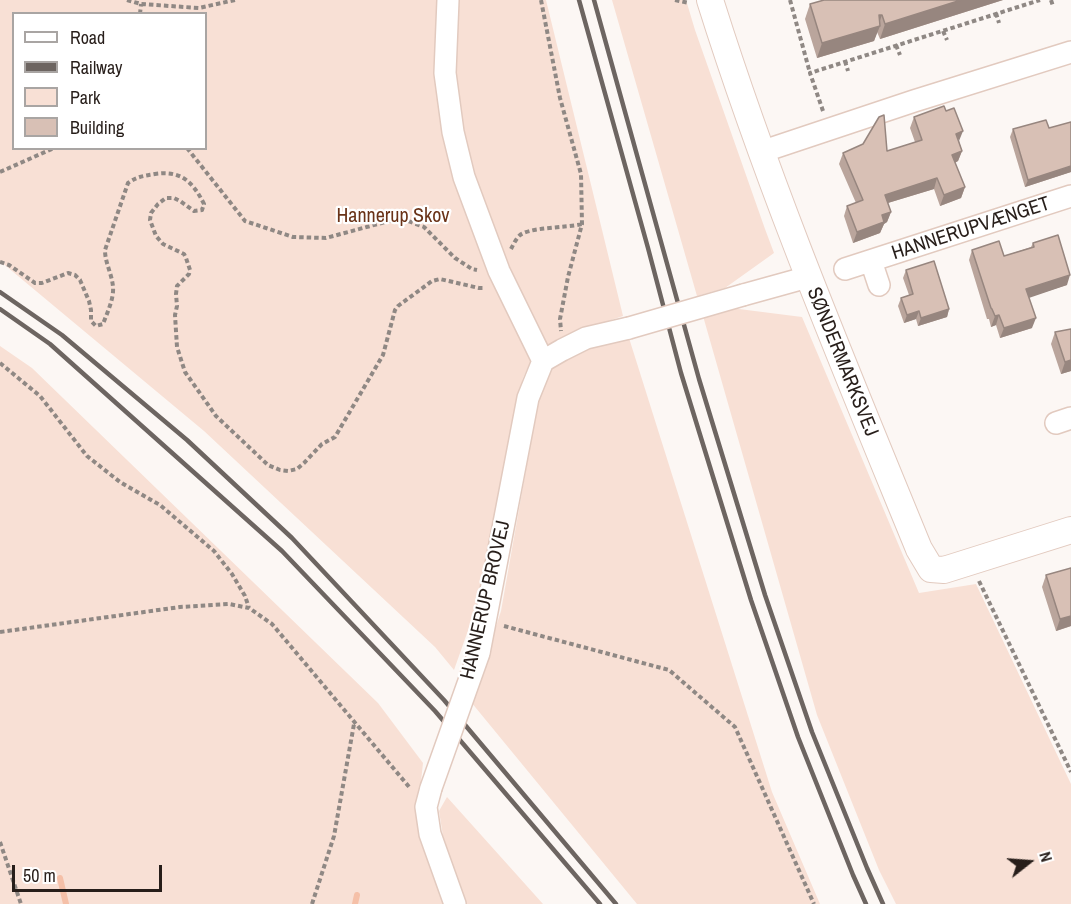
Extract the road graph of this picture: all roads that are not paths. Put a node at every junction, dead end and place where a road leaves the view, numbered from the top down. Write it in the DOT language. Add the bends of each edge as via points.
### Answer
graph roads {
  1 [pos="448,0"];
  2 [pos="710,0"];
  3 [pos="1071,52"];
  4 [pos="761,152"];
  5 [pos="1071,196"];
  6 [pos="871,261"];
  7 [pos="845,269"];
  8 [pos="808,277"];
  9 [pos="879,285"];
  10 [pos="543,361"];
  11 [pos="1071,530"];
  12 [pos="455,904"];
  1 -- 10 [label="street" via="446,73 453,132 499,271"];
  2 -- 4 [label="street, SØNDERMARKSVEJ"];
  3 -- 4 [label="street"];
  4 -- 8 [label="street, SØNDERMARKSVEJ"];
  5 -- 6 [label="street, HANNERUPVÆNGET"];
  6 -- 7 [label="street, HANNERUPVÆNGET"];
  6 -- 9 [label="street, HANNERUPVÆNGET"];
  8 -- 10 [label="street, bridge" via="586,338"];
  8 -- 11 [label="street, SØNDERMARKSVEJ" via="919,549 931,569 970,563"];
  10 -- 12 [label="street, HANNERUP BROVEJ, bridge" via="528,399 479,653 429,798 430,834"];
}
